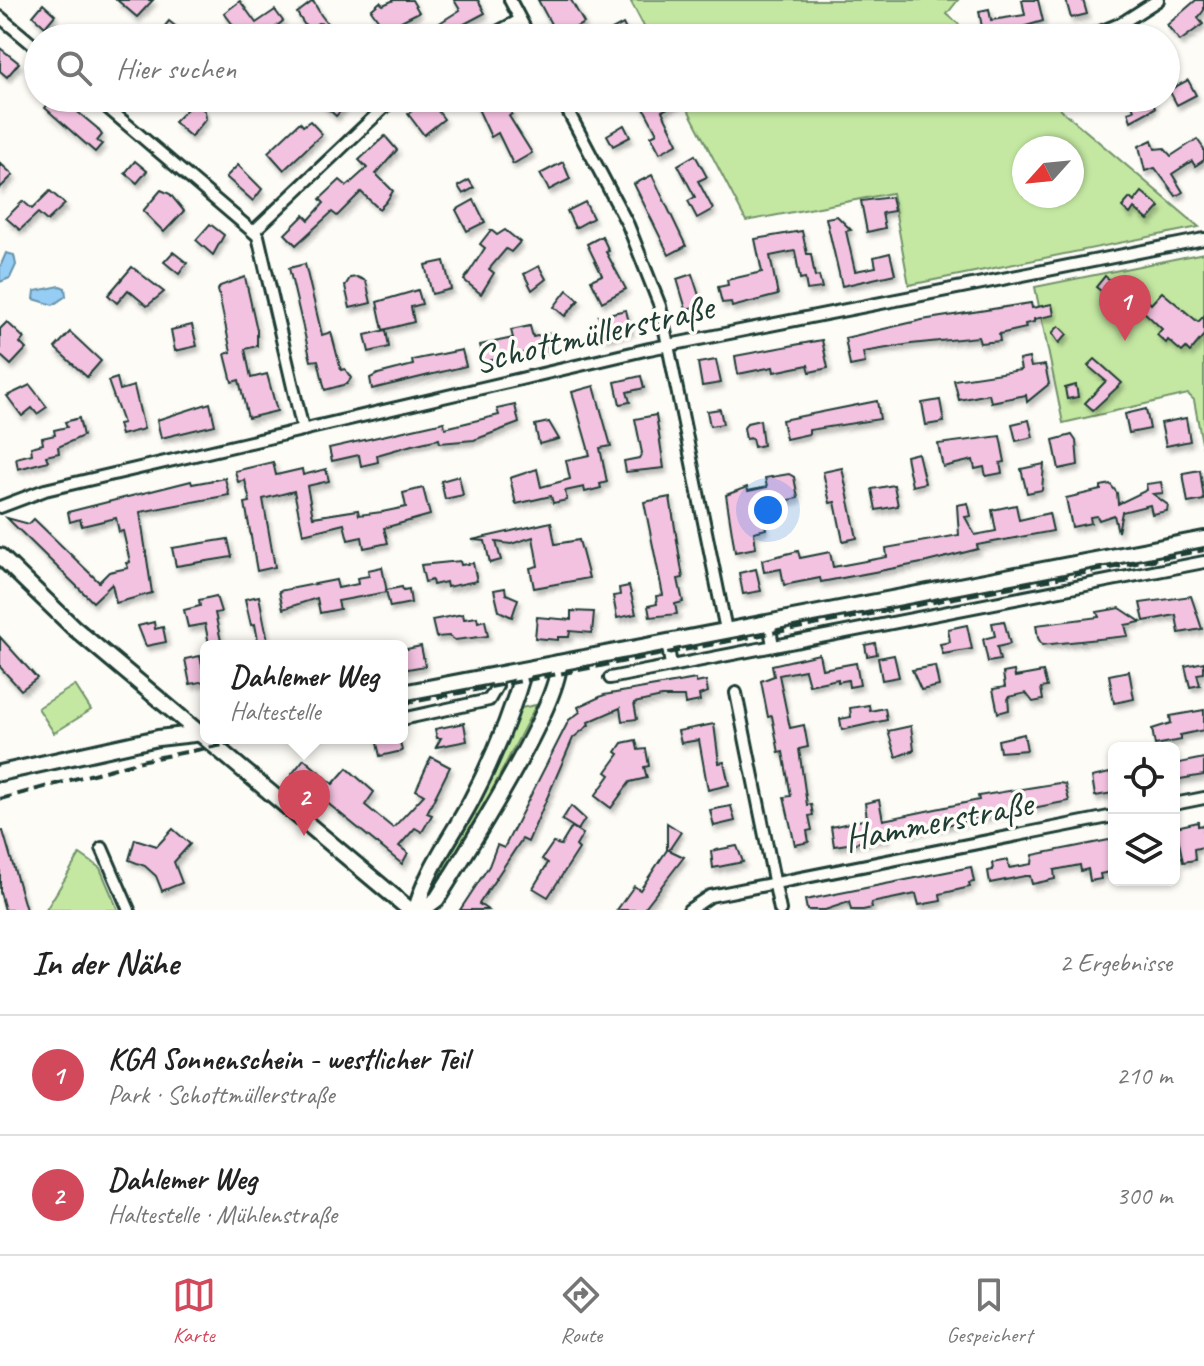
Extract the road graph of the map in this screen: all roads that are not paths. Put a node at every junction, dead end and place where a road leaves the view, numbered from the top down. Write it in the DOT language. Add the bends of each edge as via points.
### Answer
graph roads {
  1 [pos="510,0"];
  2 [pos="1158,0"];
  3 [pos="0,17"];
  4 [pos="520,20"];
  5 [pos="512,24"];
  6 [pos="522,24"];
  7 [pos="1120,24"];
  8 [pos="24,37"];
  9 [pos="113,112"];
  10 [pos="379,112"];
  11 [pos="568,112"];
  12 [pos="254,231"];
  13 [pos="1204,239"];
  14 [pos="668,345"];
  15 [pos="303,430"];
  16 [pos="0,507"];
  17 [pos="1202,540"];
  18 [pos="1155,549"];
  19 [pos="0,556"];
  20 [pos="1204,561"];
  21 [pos="1160,570"];
  22 [pos="1017,575"];
  23 [pos="935,590"];
  24 [pos="1021,597"];
  25 [pos="939,613"];
  26 [pos="769,622"];
  27 [pos="726,630"];
  28 [pos="667,642"];
  29 [pos="773,646"];
  30 [pos="559,663"];
  31 [pos="671,665"];
  32 [pos="524,670"];
  33 [pos="496,675"];
  34 [pos="610,678"];
  35 [pos="408,692"];
  36 [pos="736,693"];
  37 [pos="408,718"];
  38 [pos="200,731"];
  39 [pos="200,733"];
  40 [pos="216,744"];
  41 [pos="0,773"];
  42 [pos="1204,798"];
  43 [pos="1180,803"];
  44 [pos="1108,817"];
  45 [pos="102,848"];
  46 [pos="774,883"];
  47 [pos="129,910"];
  48 [pos="410,910"];
  49 [pos="419,910"];
  50 [pos="689,910"];
  51 [pos="780,910"];
  1 -- 4 [label="street"];
  2 -- 7 [label="street"];
  3 -- 8 [label="street"];
  4 -- 5 [label="street"];
  4 -- 6 [label="street"];
  9 -- 12 [label="street"];
  10 -- 12 [label="street"];
  11 -- 14 [label="street" via="637,245"];
  12 -- 15 [label="street"];
  13 -- 14 [label="street, Schottmüllerstraße"];
  14 -- 15 [label="street, Schottmüllerstraße"];
  14 -- 27 [label="street"];
  15 -- 16 [label="street, Schottmüllerstraße" via="45,490"];
  17 -- 18 [label="street"];
  17 -- 20 [label="street"];
  18 -- 21 [label="street"];
  18 -- 22 [label="street"];
  19 -- 38 [label="street" via="42,600"];
  20 -- 21 [label="street"];
  21 -- 24 [label="street"];
  22 -- 23 [label="street"];
  22 -- 24 [label="street"];
  23 -- 25 [label="street"];
  23 -- 26 [label="street"];
  24 -- 25 [label="street"];
  25 -- 29 [label="street"];
  26 -- 27 [label="street"];
  26 -- 29 [label="street"];
  27 -- 28 [label="street"];
  28 -- 30 [label="street"];
  28 -- 31 [label="street"];
  29 -- 31 [label="street"];
  30 -- 32 [label="street"];
  30 -- 49 [label="street" via="553,689 489,812 437,899"];
  31 -- 34 [label="street"];
  32 -- 33 [label="street"];
  32 -- 49 [label="street" via="497,747 422,883"];
  33 -- 35 [label="street"];
  33 -- 37 [label="street" via="489,700"];
  36 -- 46 [label="street"];
  39 -- 41 [label="street"];
  40 -- 48 [label="street"];
  42 -- 43 [label="street"];
  44 -- 46 [label="street, Hammerstraße"];
  45 -- 47 [label="street"];
  46 -- 50 [label="street, Hammerstraße" via="710,896"];
  46 -- 51 [label="street"];
}
